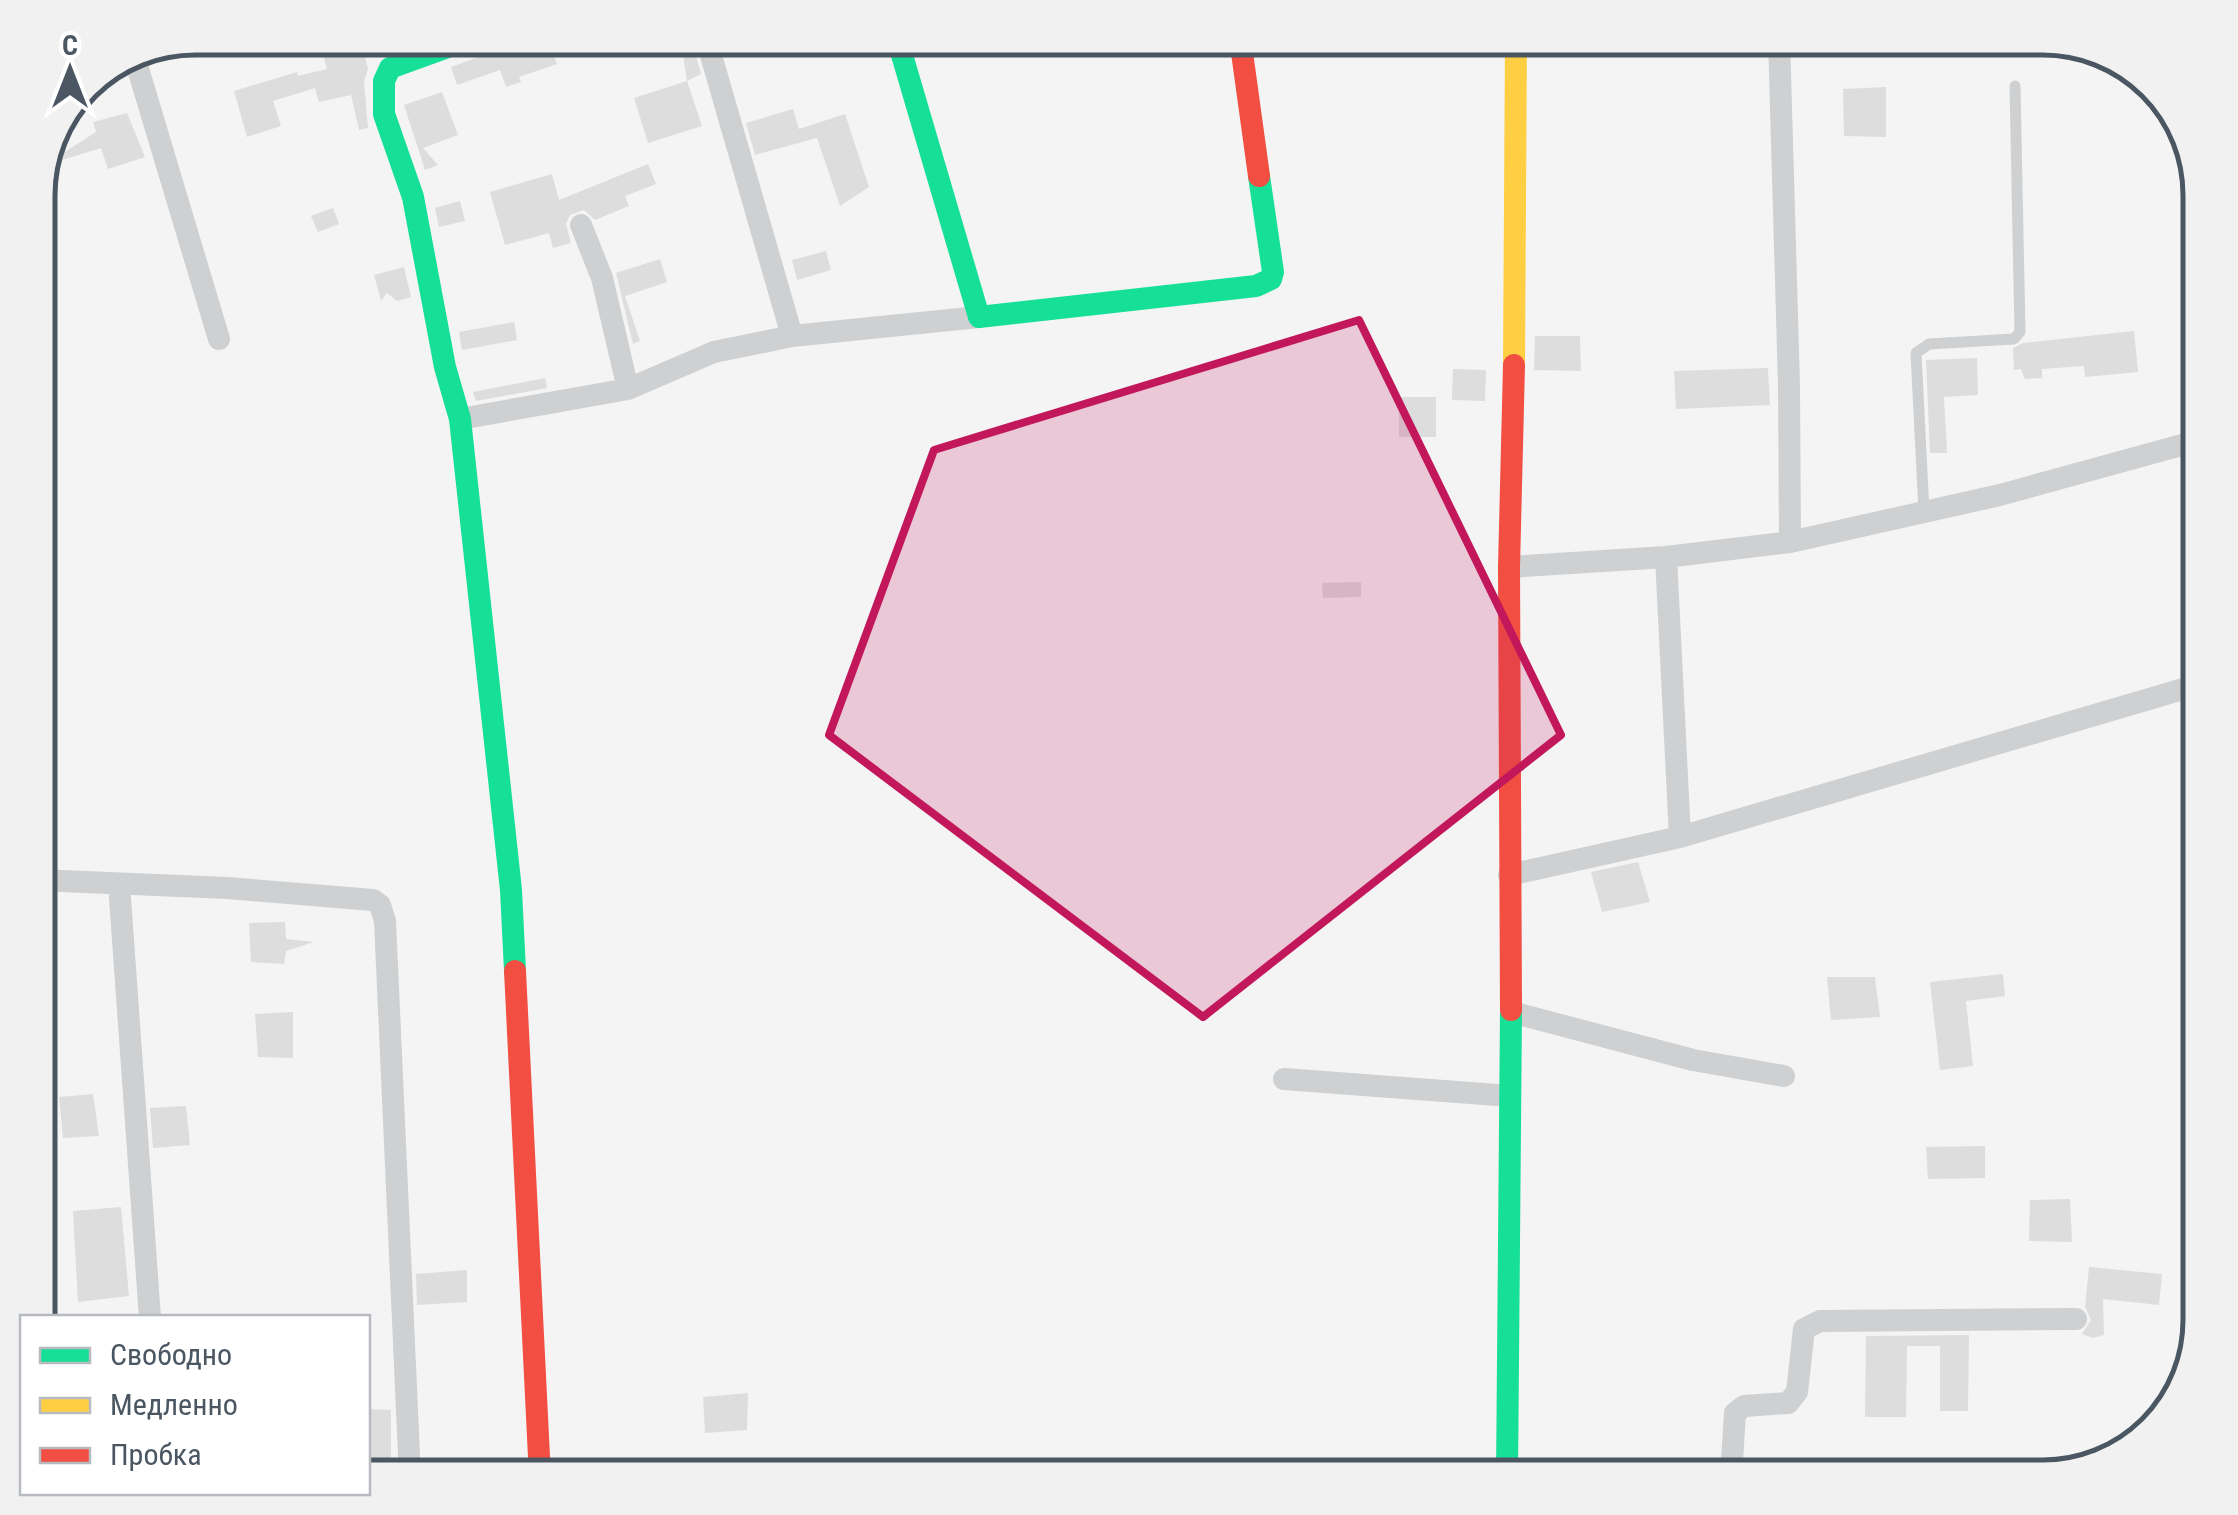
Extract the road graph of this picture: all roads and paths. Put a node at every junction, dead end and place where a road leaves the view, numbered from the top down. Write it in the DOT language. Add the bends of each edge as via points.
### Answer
graph roads {
  1 [pos="426,55"];
  2 [pos="711,55"];
  3 [pos="902,55"];
  4 [pos="1242,55"];
  5 [pos="1516,55"];
  6 [pos="1779,55"];
  7 [pos="138,68"];
  8 [pos="2015,86"];
  9 [pos="581,225"];
  10 [pos="979,317"];
  11 [pos="792,336"];
  12 [pos="218,340"];
  13 [pos="628,389"];
  14 [pos="460,419"];
  15 [pos="2183,446"];
  16 [pos="1924,512"];
  17 [pos="1790,542"];
  18 [pos="1666,558"];
  19 [pos="1509,566"];
  20 [pos="2183,689"];
  21 [pos="1680,836"];
  22 [pos="1510,875"];
  23 [pos="55,881"];
  24 [pos="119,884"];
  25 [pos="1511,1012"];
  26 [pos="1784,1076"];
  27 [pos="1284,1080"];
  28 [pos="1510,1096"];
  29 [pos="150,1315"];
  30 [pos="2076,1319"];
  31 [pos="409,1460"];
  32 [pos="539,1460"];
  33 [pos="1507,1460"];
  34 [pos="1732,1460"];
  1 -- 14 [label="street" via="390,68 384,114 413,197"];
  2 -- 11 [label="street"];
  3 -- 10 [label="street"];
  4 -- 10 [label="street" via="1271,279 1143,302"];
  5 -- 19 [label="street"];
  6 -- 17 [label="street"];
  7 -- 12 [label="street"];
  8 -- 16 [label="lane" via="2020,332 2014,339 1929,344 1916,353"];
  9 -- 13 [label="street" via="602,278"];
  10 -- 11 [label="street"];
  11 -- 13 [label="street" via="714,352"];
  13 -- 14 [label="street"];
  14 -- 32 [label="street" via="511,890"];
  15 -- 16 [label="street"];
  16 -- 17 [label="street"];
  17 -- 18 [label="street"];
  18 -- 19 [label="street"];
  18 -- 21 [label="street"];
  19 -- 22 [label="street"];
  20 -- 21 [label="street"];
  21 -- 22 [label="street"];
  22 -- 25 [label="street"];
  23 -- 24 [label="street"];
  24 -- 29 [label="street"];
  24 -- 31 [label="street" via="380,905"];
  25 -- 26 [label="street" via="1692,1060"];
  25 -- 28 [label="street"];
  27 -- 28 [label="street"];
  28 -- 33 [label="street"];
  30 -- 34 [label="street" via="1820,1321 1804,1328 1797,1392 1788,1403 1744,1406 1735,1413"];
}
